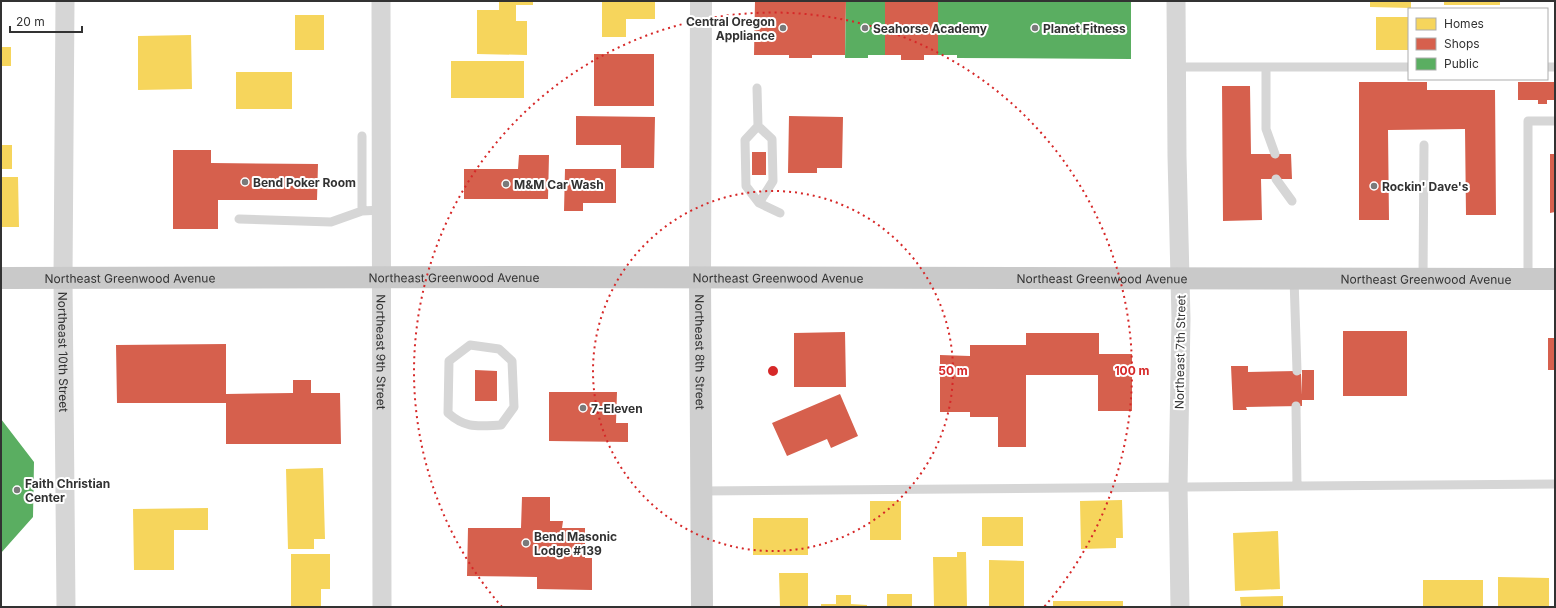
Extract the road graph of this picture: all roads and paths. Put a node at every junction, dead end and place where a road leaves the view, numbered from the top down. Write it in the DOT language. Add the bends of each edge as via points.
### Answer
graph roads {
  1 [pos="65,1"];
  2 [pos="382,1"];
  3 [pos="701,1"];
  4 [pos="1176,1"];
  5 [pos="1177,67"];
  6 [pos="1266,67"];
  7 [pos="1408,67"];
  8 [pos="757,88"];
  9 [pos="1555,121"];
  10 [pos="758,126"];
  11 [pos="362,136"];
  12 [pos="1424,145"];
  13 [pos="1275,154"];
  14 [pos="1276,179"];
  15 [pos="1292,201"];
  16 [pos="759,203"];
  17 [pos="362,210"];
  18 [pos="382,210"];
  19 [pos="780,213"];
  20 [pos="239,219"];
  21 [pos="1,278"];
  22 [pos="63,278"];
  23 [pos="383,278"];
  24 [pos="700,278"];
  25 [pos="1180,278"];
  26 [pos="1294,278"];
  27 [pos="1423,278"];
  28 [pos="1528,279"];
  29 [pos="1555,279"];
  30 [pos="1296,371"];
  31 [pos="1296,406"];
  32 [pos="448,413"];
  33 [pos="1555,484"];
  34 [pos="1178,486"];
  35 [pos="1297,486"];
  36 [pos="702,491"];
  37 [pos="66,607"];
  38 [pos="382,607"];
  39 [pos="702,607"];
  40 [pos="1180,607"];
  1 -- 22 [label="street, Northeast 10th Street"];
  2 -- 18 [label="street, Northeast 9th Street"];
  3 -- 24 [label="street, Northeast 8th Street"];
  4 -- 5 [label="street, Northeast 7th Street"];
  5 -- 6 [label="lane"];
  5 -- 25 [label="street, Northeast 7th Street" via="1176,156"];
  6 -- 7 [label="lane"];
  6 -- 13 [label="lane" via="1266,129"];
  8 -- 10 [label="lane"];
  9 -- 28 [label="lane" via="1528,121"];
  10 -- 16 [label="lane" via="746,140 746,186"];
  10 -- 16 [label="lane" via="772,139 773,181"];
  11 -- 17 [label="lane"];
  12 -- 27 [label="lane"];
  14 -- 15 [label="lane"];
  16 -- 19 [label="lane"];
  17 -- 18 [label="lane"];
  17 -- 20 [label="lane" via="331,222"];
  18 -- 23 [label="street, Northeast 9th Street"];
  21 -- 22 [label="main road, Northeast Greenwood Avenue"];
  22 -- 23 [label="main road, Northeast Greenwood Avenue"];
  22 -- 37 [label="street, Northeast 10th Street"];
  23 -- 24 [label="main road, Northeast Greenwood Avenue"];
  23 -- 38 [label="street, Northeast 9th Street"];
  24 -- 25 [label="main road, Northeast Greenwood Avenue"];
  24 -- 36 [label="main road, Northeast 8th Street"];
  25 -- 26 [label="main road, Northeast Greenwood Avenue"];
  25 -- 34 [label="street, Northeast 7th Street"];
  26 -- 27 [label="main road, Northeast Greenwood Avenue"];
  26 -- 30 [label="lane"];
  27 -- 28 [label="main road, Northeast Greenwood Avenue"];
  28 -- 29 [label="main road, Northeast Greenwood Avenue"];
  31 -- 35 [label="lane"];
  32 -- 32 [label="lane" via="459,423 479,426 501,425 514,407 512,361 499,349 470,345 449,361"];
  33 -- 35 [label="lane"];
  34 -- 35 [label="lane"];
  34 -- 36 [label="lane"];
  34 -- 40 [label="street, Northeast 7th Street"];
  36 -- 39 [label="main road, Northeast 8th Street"];
}
